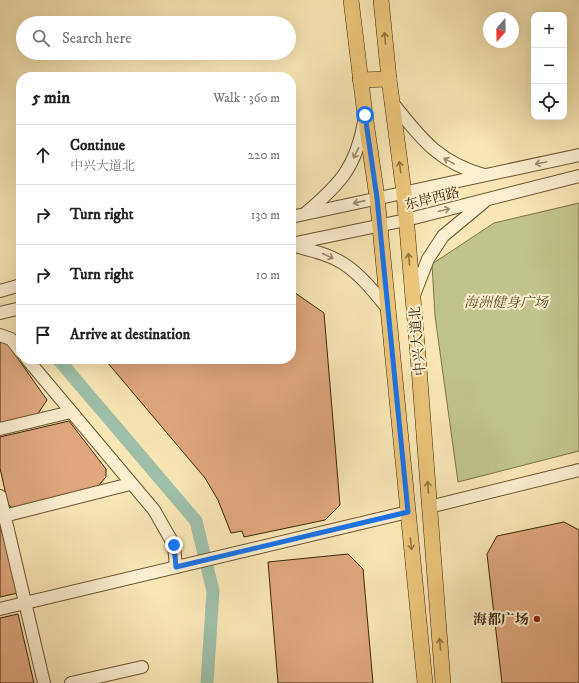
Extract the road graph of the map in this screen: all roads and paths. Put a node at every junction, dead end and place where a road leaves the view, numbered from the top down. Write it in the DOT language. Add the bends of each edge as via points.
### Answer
graph roads {
  1 [pos="351,0"];
  2 [pos="381,0"];
  3 [pos="389,79"];
  4 [pos="360,80"];
  5 [pos="392,101"];
  6 [pos="365,115"];
  7 [pos="579,155"];
  8 [pos="485,176"];
  9 [pos="579,176"];
  10 [pos="404,193"];
  11 [pos="377,198"];
  12 [pos="487,199"];
  13 [pos="306,214"];
  14 [pos="296,216"];
  15 [pos="406,220"];
  16 [pos="380,225"];
  17 [pos="296,244"];
  18 [pos="296,246"];
  19 [pos="16,286"];
  20 [pos="0,290"];
  21 [pos="413,300"];
  22 [pos="16,309"];
  23 [pos="388,309"];
  24 [pos="0,314"];
  25 [pos="0,335"];
  26 [pos="16,346"];
  27 [pos="31,364"];
  28 [pos="71,412"];
  29 [pos="0,429"];
  30 [pos="579,470"];
  31 [pos="130,484"];
  32 [pos="0,496"];
  33 [pos="429,507"];
  34 [pos="408,512"];
  35 [pos="2,516"];
  36 [pos="176,567"];
  37 [pos="26,603"];
  38 [pos="0,609"];
  39 [pos="142,667"];
  40 [pos="44,683"];
  41 [pos="71,683"];
  42 [pos="425,683"];
  43 [pos="443,683"];
  1 -- 4 [label="main road, 中兴大道北"];
  3 -- 2 [label="main road, 中兴大道北, one-way"];
  3 -- 4 [label="main road"];
  3 -- 5 [label="main road, 中兴大道北"];
  4 -- 6 [label="main road, 中兴大道北"];
  8 -- 5 [label="street, one-way" via="465,170 440,156 419,136"];
  10 -- 5 [label="main road, 中兴大道北, one-way"];
  6 -- 11 [label="main road, 中兴大道北"];
  6 -- 13 [label="street, one-way" via="360,145 347,171 330,193"];
  7 -- 8 [label="street, 东岸西路, one-way"];
  8 -- 10 [label="street, 东岸西路"];
  9 -- 12 [label="street, 东岸西路"];
  10 -- 11 [label="street, 东岸西路"];
  10 -- 15 [label="main road, 中兴大道北"];
  11 -- 13 [label="street, 东岸西路, one-way"];
  11 -- 16 [label="main road, 中兴大道北"];
  15 -- 12 [label="street, 东岸西路, one-way"];
  12 -- 21 [label="street" via="443,236 428,259"];
  13 -- 14 [label="street, 东岸西路"];
  15 -- 16 [label="street, 东岸西路"];
  21 -- 15 [label="main road, 中兴大道北, one-way"];
  16 -- 17 [label="street, 东岸西路"];
  16 -- 23 [label="main road, 中兴大道北"];
  18 -- 23 [label="street, one-way" via="321,253 344,264 363,280"];
  19 -- 20 [label="street"];
  33 -- 21 [label="main road, 中兴大道北, one-way"];
  22 -- 24 [label="street"];
  23 -- 34 [label="main road, 中兴大道北"];
  25 -- 26 [label="street" via="11,339"];
  27 -- 28 [label="street"];
  28 -- 29 [label="street"];
  28 -- 31 [label="street"];
  30 -- 33 [label="street"];
  31 -- 35 [label="street"];
  31 -- 36 [label="street" via="154,510 174,545"];
  32 -- 35 [label="street"];
  43 -- 33 [label="main road, 中兴大道北, one-way"];
  34 -- 36 [label="street"];
  34 -- 42 [label="main road, 中兴大道北, one-way"];
  35 -- 37 [label="street"];
  36 -- 37 [label="street"];
  37 -- 38 [label="street"];
  37 -- 40 [label="street"];
  39 -- 41 [label="street"];
}
